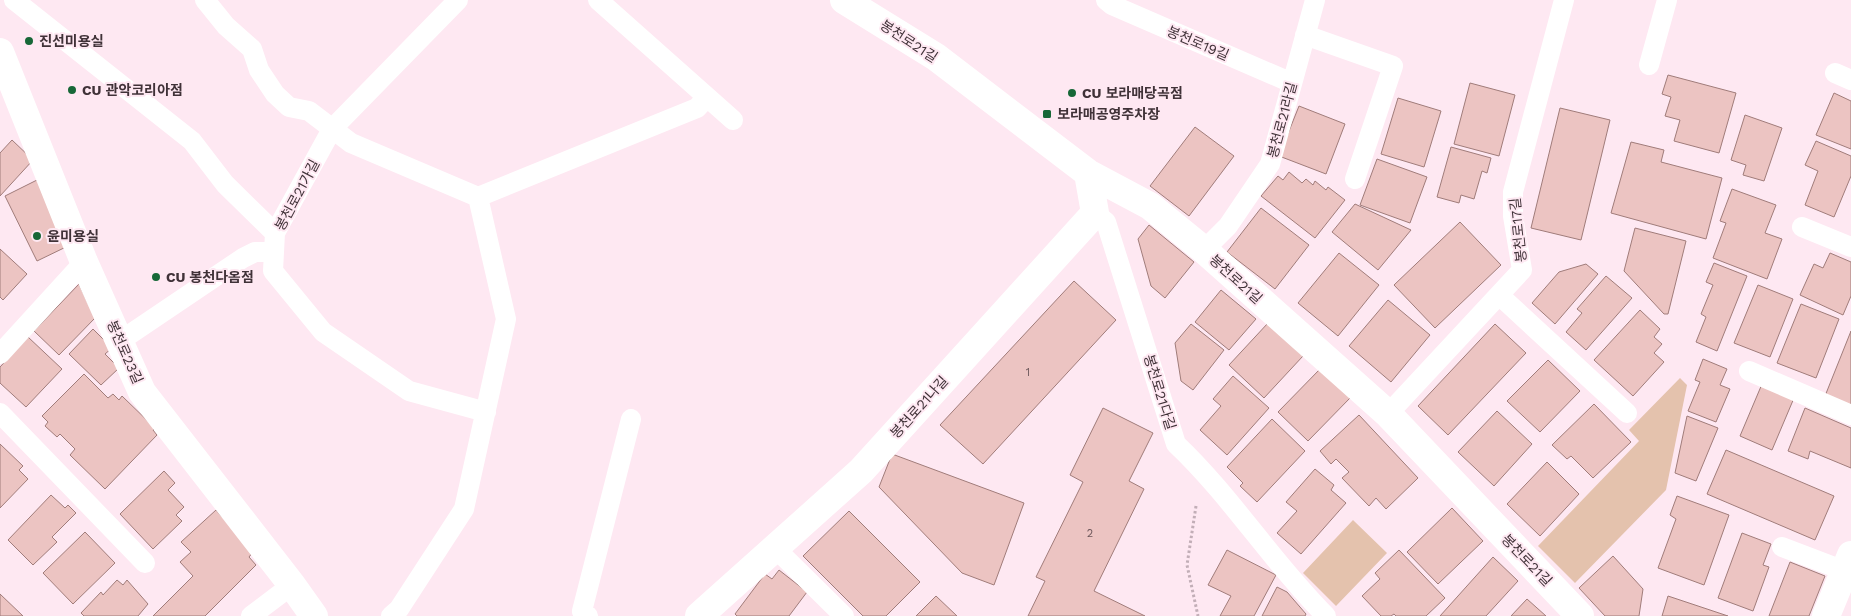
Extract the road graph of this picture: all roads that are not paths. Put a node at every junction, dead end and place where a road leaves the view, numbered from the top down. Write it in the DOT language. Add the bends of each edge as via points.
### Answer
graph roads {
  1 [pos="14,0"];
  2 [pos="205,0"];
  3 [pos="458,0"];
  4 [pos="598,0"];
  5 [pos="844,0"];
  6 [pos="1106,0"];
  7 [pos="1315,0"];
  8 [pos="1564,0"];
  9 [pos="1667,0"];
  10 [pos="1305,35"];
  11 [pos="0,52"];
  12 [pos="1649,66"];
  13 [pos="1292,83"];
  14 [pos="707,97"];
  15 [pos="733,120"];
  16 [pos="332,129"];
  17 [pos="1088,173"];
  18 [pos="1355,179"];
  19 [pos="478,197"];
  20 [pos="1095,213"];
  21 [pos="1802,227"];
  22 [pos="274,242"];
  23 [pos="1851,247"];
  24 [pos="1204,250"];
  25 [pos="84,262"];
  26 [pos="1499,295"];
  27 [pos="120,341"];
  28 [pos="0,354"];
  29 [pos="1748,371"];
  30 [pos="486,412"];
  31 [pos="0,413"];
  32 [pos="1627,413"];
  33 [pos="1388,414"];
  34 [pos="1851,415"];
  35 [pos="631,419"];
  36 [pos="1782,547"];
  37 [pos="774,548"];
  38 [pos="144,564"];
  39 [pos="1847,573"];
  40 [pos="292,584"];
  41 [pos="251,616"];
  42 [pos="314,616"];
  43 [pos="391,616"];
  44 [pos="588,616"];
  45 [pos="699,616"];
  46 [pos="844,616"];
  47 [pos="1326,616"];
  48 [pos="1580,616"];
  49 [pos="1826,616"];
  1 -- 22 [label="lane" via="192,141"];
  2 -- 16 [label="lane" via="226,26 252,49 259,70 275,94 289,107 308,111"];
  3 -- 16 [label="lane, 봉천로21가길"];
  4 -- 14 [label="lane"];
  5 -- 17 [label="street, 봉천로21길" via="936,57"];
  6 -- 13 [label="lane, 봉천로19길"];
  7 -- 10 [label="lane, 봉천로21라길"];
  8 -- 26 [label="lane, 봉천로17길" via="1513,192 1513,216 1522,270"];
  9 -- 12 [label="lane"];
  10 -- 13 [label="lane, 봉천로21라길"];
  10 -- 18 [label="lane" via="1393,66"];
  11 -- 25 [label="street, 봉천로23길"];
  13 -- 24 [label="lane, 봉천로21라길" via="1270,164 1228,226"];
  14 -- 15 [label="lane"];
  14 -- 19 [label="lane" via="697,108"];
  16 -- 19 [label="lane" via="351,143"];
  16 -- 22 [label="lane, 봉천로21가길"];
  17 -- 20 [label="street"];
  17 -- 24 [label="street, 봉천로21길" via="1150,206"];
  19 -- 30 [label="lane" via="506,318"];
  20 -- 37 [label="street, 봉천로21나길" via="860,471"];
  20 -- 47 [label="lane, 봉천로21다길" via="1106,222 1176,444 1202,469 1297,587"];
  21 -- 23 [label="lane"];
  22 -- 27 [label="lane" via="243,258"];
  22 -- 30 [label="lane" via="273,271 323,332 409,391"];
  24 -- 33 [label="street, 봉천로21길"];
  25 -- 27 [label="street, 봉천로23길"];
  25 -- 28 [label="lane"];
  26 -- 32 [label="lane"];
  26 -- 33 [label="lane, 봉천로17길"];
  27 -- 40 [label="street, 봉천로23길" via="142,392"];
  29 -- 34 [label="lane"];
  30 -- 43 [label="lane" via="464,509 399,609"];
  31 -- 38 [label="lane"];
  33 -- 48 [label="street, 봉천로21길"];
  35 -- 44 [label="lane" via="582,611"];
  36 -- 39 [label="lane"];
  37 -- 45 [label="street, 봉천로21나길"];
  37 -- 46 [label="lane"];
  39 -- 49 [label="street"];
  40 -- 41 [label="lane"];
  40 -- 42 [label="street, 봉천로23길"];
}
